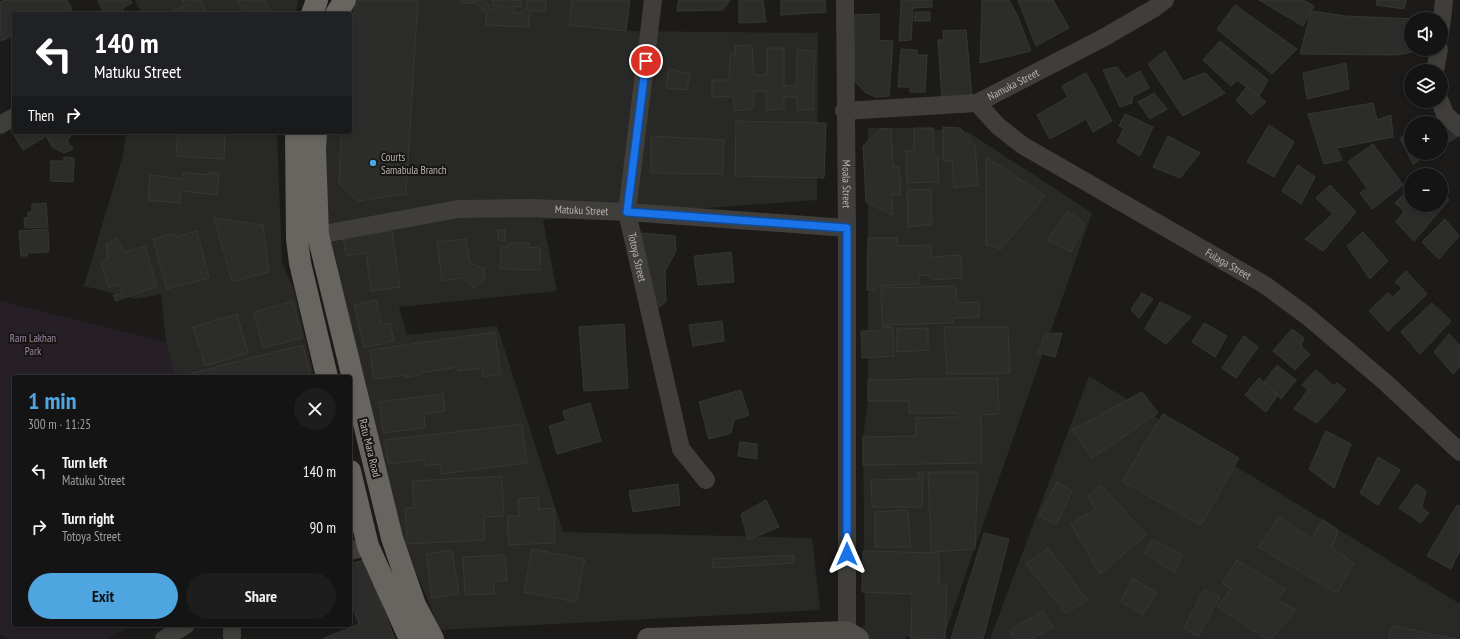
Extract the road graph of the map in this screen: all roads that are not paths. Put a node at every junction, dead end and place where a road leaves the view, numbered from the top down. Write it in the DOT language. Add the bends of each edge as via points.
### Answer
graph roads {
  1 [pos="317,0"];
  2 [pos="344,0"];
  3 [pos="653,0"];
  4 [pos="845,0"];
  5 [pos="1165,0"];
  6 [pos="1444,0"];
  7 [pos="313,12"];
  8 [pos="337,12"];
  9 [pos="1443,12"];
  10 [pos="977,103"];
  11 [pos="1443,108"];
  12 [pos="844,111"];
  13 [pos="12,118"];
  14 [pos="0,125"];
  15 [pos="1460,128"];
  16 [pos="296,134"];
  17 [pos="316,134"];
  18 [pos="627,212"];
  19 [pos="847,228"];
  20 [pos="318,235"];
  21 [pos="327,375"];
  22 [pos="1460,452"];
  23 [pos="706,480"];
  24 [pos="352,488"];
  25 [pos="392,538"];
  26 [pos="359,549"];
  27 [pos="183,627"];
  28 [pos="232,627"];
  29 [pos="852,635"];
  30 [pos="164,639"];
  31 [pos="232,639"];
  32 [pos="410,639"];
  33 [pos="433,639"];
  34 [pos="648,639"];
  1 -- 7 [label="highway"];
  2 -- 8 [label="highway"];
  3 -- 18 [label="street, Totoya Street"];
  4 -- 12 [label="street, Moala Street"];
  5 -- 10 [label="street, Namuka Street" via="1103,38"];
  6 -- 9 [label="street"];
  10 -- 12 [label="street, Namuka Street"];
  10 -- 22 [label="street, Fulaga Street" via="998,126 1022,145 1265,285 1307,316 1385,382"];
  11 -- 15 [label="street" via="1445,114"];
  12 -- 19 [label="street, Moala Street"];
  13 -- 14 [label="street"];
  16 -- 21 [label="highway" via="297,239 300,263"];
  17 -- 20 [label="highway, Ratu Mara Road"];
  18 -- 19 [label="street, Matuku Street"];
  18 -- 20 [label="street, Matuku Street" via="531,208 458,209"];
  18 -- 23 [label="street, Totoya Street" via="681,449"];
  19 -- 29 [label="street, Moala Street"];
  20 -- 25 [label="highway, Ratu Mara Road"];
  24 -- 26 [label="highway"];
  25 -- 26 [label="highway"];
  25 -- 33 [label="highway, Ratu Mara Road" via="415,605"];
  26 -- 32 [label="highway"];
  27 -- 30 [label="street"];
  28 -- 31 [label="street"];
  29 -- 34 [label="main road"];
}
